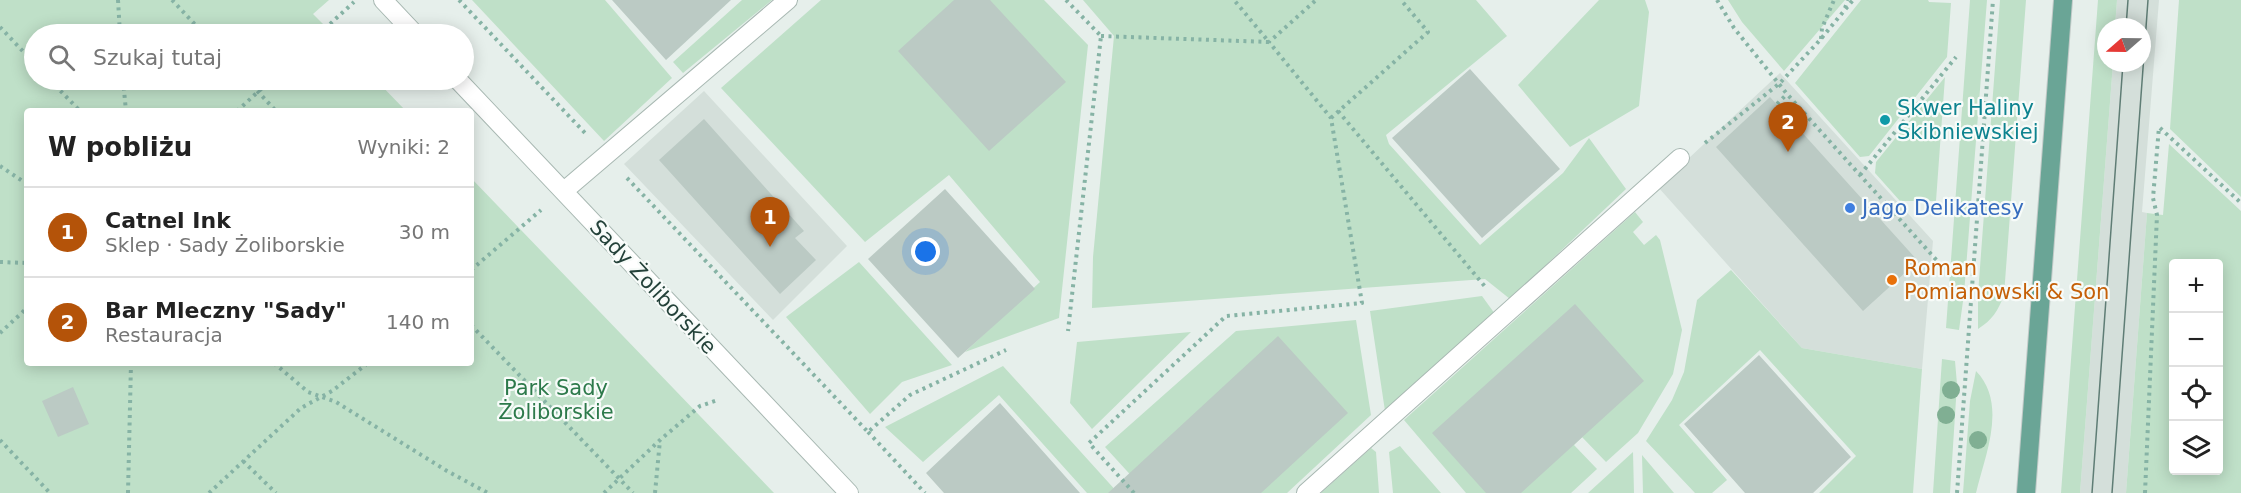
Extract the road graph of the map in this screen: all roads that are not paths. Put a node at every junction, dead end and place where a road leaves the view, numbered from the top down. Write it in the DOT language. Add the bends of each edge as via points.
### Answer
graph roads {
  1 [pos="383,0"];
  2 [pos="788,0"];
  3 [pos="2063,0"];
  4 [pos="406,24"];
  5 [pos="468,90"];
  6 [pos="1680,158"];
  7 [pos="564,191"];
  8 [pos="849,493"];
  9 [pos="1306,493"];
  10 [pos="2026,493"];
  1 -- 4 [label="street"];
  2 -- 7 [label="street"];
  3 -- 10 [label="main road"];
  5 -- 7 [label="street, Sady Żoliborskie"];
  6 -- 9 [label="street"];
  7 -- 8 [label="street, Sady Żoliborskie"];
}
